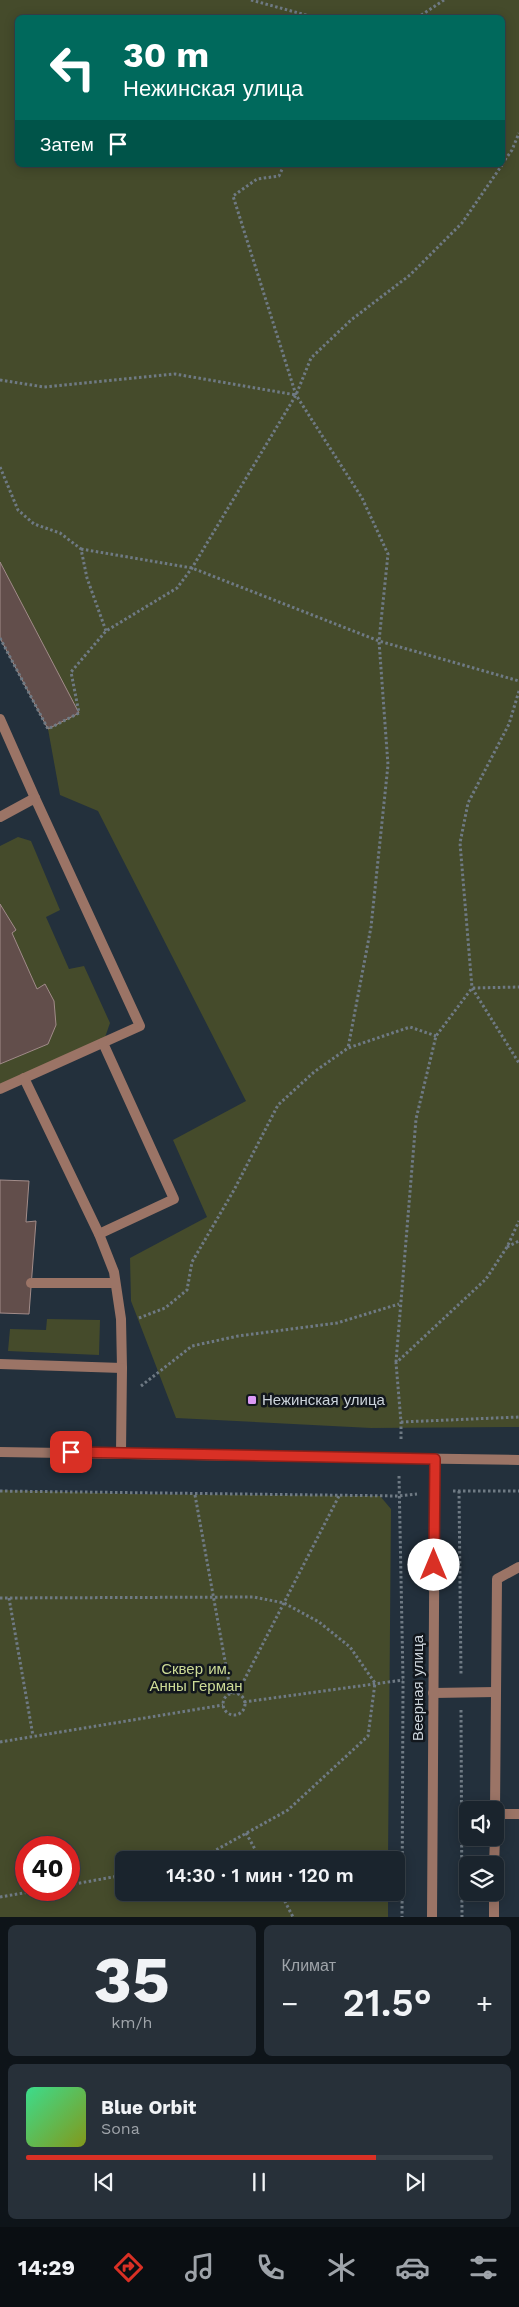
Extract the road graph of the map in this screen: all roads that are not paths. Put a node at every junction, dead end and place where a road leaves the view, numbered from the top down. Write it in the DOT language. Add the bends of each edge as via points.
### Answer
graph roads {
  1 [pos="0,719"];
  2 [pos="35,798"];
  3 [pos="0,817"];
  4 [pos="103,1042"];
  5 [pos="24,1078"];
  6 [pos="0,1089"];
  7 [pos="99,1234"];
  8 [pos="31,1283"];
  9 [pos="115,1283"];
  10 [pos="0,1364"];
  11 [pos="122,1368"];
  12 [pos="0,1452"];
  13 [pos="121,1452"];
  14 [pos="435,1459"];
  15 [pos="519,1460"];
  16 [pos="519,1567"];
  17 [pos="496,1692"];
  18 [pos="434,1693"];
  19 [pos="495,1801"];
  20 [pos="504,1814"];
  21 [pos="519,1814"];
  22 [pos="494,1901"];
  23 [pos="432,1917"];
  24 [pos="494,1917"];
  1 -- 2 [label="street"];
  2 -- 3 [label="street"];
  2 -- 4 [label="street" via="140,1026"];
  4 -- 5 [label="street"];
  4 -- 7 [label="street" via="174,1199"];
  5 -- 6 [label="street"];
  5 -- 7 [label="street"];
  7 -- 9 [label="street"];
  8 -- 9 [label="street"];
  9 -- 11 [label="street" via="121,1319"];
  10 -- 11 [label="street"];
  11 -- 13 [label="street"];
  12 -- 13 [label="street"];
  13 -- 14 [label="street"];
  14 -- 15 [label="street"];
  14 -- 18 [label="street, Веерная улица"];
  16 -- 17 [label="street" via="497,1579"];
  17 -- 18 [label="street"];
  17 -- 19 [label="street"];
  18 -- 23 [label="street, Веерная улица"];
  20 -- 21 [label="street"];
  22 -- 24 [label="street"];
}
